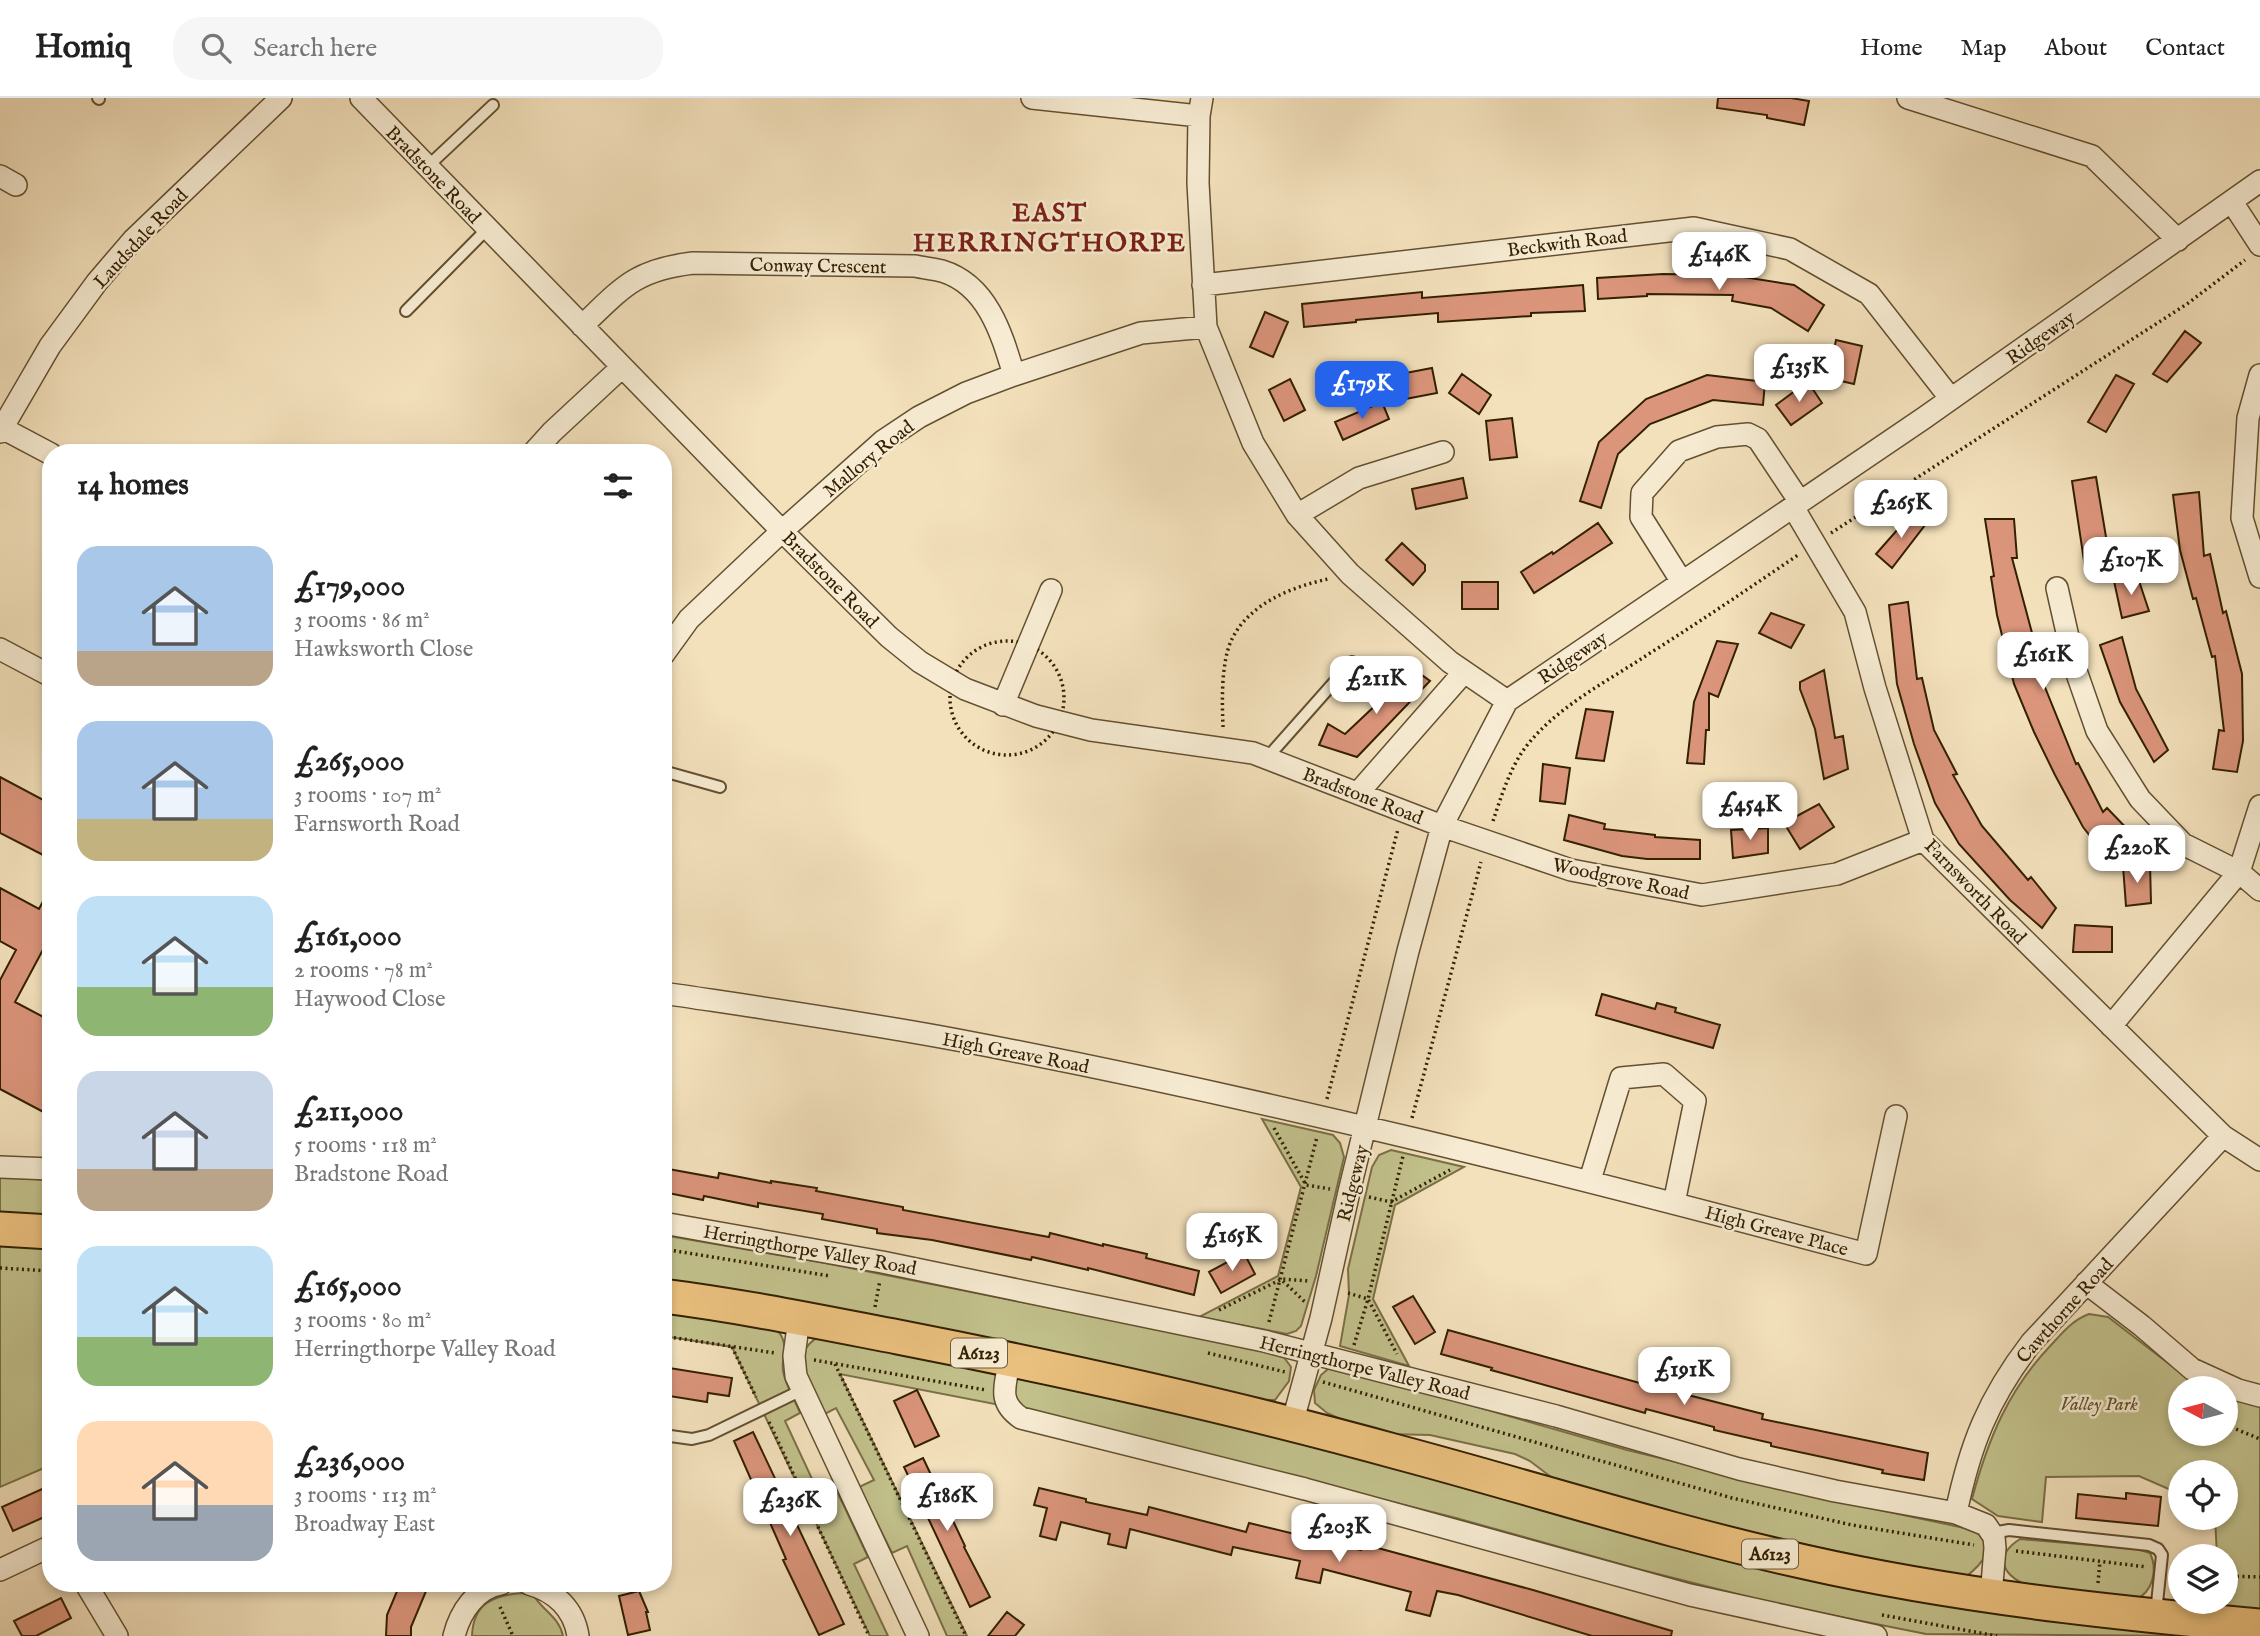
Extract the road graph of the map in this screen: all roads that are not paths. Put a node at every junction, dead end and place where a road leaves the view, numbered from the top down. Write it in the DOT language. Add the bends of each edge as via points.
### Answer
graph roads {
  1 [pos="281,98"];
  2 [pos="361,98"];
  3 [pos="1031,98"];
  4 [pos="1908,98"];
  5 [pos="493,105"];
  6 [pos="1200,107"];
  7 [pos="427,167"];
  8 [pos="2260,181"];
  9 [pos="2232,202"];
  10 [pos="487,229"];
  11 [pos="2178,240"];
  12 [pos="2256,250"];
  13 [pos="1203,285"];
  14 [pos="406,311"];
  15 [pos="582,326"];
  16 [pos="1206,327"];
  17 [pos="622,367"];
  18 [pos="2260,374"];
  19 [pos="1014,375"];
  20 [pos="1951,399"];
  21 [pos="1,430"];
  22 [pos="541,444"];
  23 [pos="42,450"];
  24 [pos="1443,453"];
  25 [pos="1797,504"];
  26 [pos="1297,515"];
  27 [pos="782,531"];
  28 [pos="2260,577"];
  29 [pos="1682,582"];
  30 [pos="2057,588"];
  31 [pos="1051,590"];
  32 [pos="672,643"];
  33 [pos="0,649"];
  34 [pos="1352,662"];
  35 [pos="42,671"];
  36 [pos="1464,672"];
  37 [pos="1507,701"];
  38 [pos="1003,705"];
  39 [pos="1267,758"];
  40 [pos="672,774"];
  41 [pos="720,787"];
  42 [pos="1358,793"];
  43 [pos="2260,806"];
  44 [pos="1441,826"];
  45 [pos="1923,840"];
  46 [pos="2239,872"];
  47 [pos="2260,890"];
  48 [pos="672,994"];
  49 [pos="2111,1026"];
  50 [pos="1896,1116"];
  51 [pos="1365,1128"];
  52 [pos="2224,1136"];
  53 [pos="2260,1160"];
  54 [pos="0,1167"];
  55 [pos="42,1169"];
  56 [pos="1590,1180"];
  57 [pos="1674,1203"];
  58 [pos="672,1225"];
  59 [pos="0,1229"];
  60 [pos="42,1231"];
  61 [pos="2086,1283"];
  62 [pos="672,1298"];
  63 [pos="799,1319"];
  64 [pos="1312,1352"];
  65 [pos="1010,1359"];
  66 [pos="802,1390"];
  67 [pos="2260,1396"];
  68 [pos="1292,1424"];
  69 [pos="672,1436"];
  70 [pos="1956,1513"];
  71 [pos="1994,1541"];
  72 [pos="42,1550"];
  73 [pos="0,1570"];
  74 [pos="91,1592"];
  75 [pos="485,1592"];
  76 [pos="549,1592"];
  77 [pos="1991,1596"];
  78 [pos="2156,1616"];
  79 [pos="2260,1626"];
  80 [pos="2209,1629"];
  81 [pos="117,1636"];
  82 [pos="454,1636"];
  83 [pos="578,1636"];
  84 [pos="918,1636"];
  85 [pos="1876,1636"];
  1 -- 21 [label="street, Laudsdale Road" via="133,240 97,282 50,346"];
  2 -- 7 [label="street, Bradstone Road"];
  3 -- 6 [label="street"];
  4 -- 11 [label="street" via="2092,156"];
  5 -- 7 [label="lane"];
  6 -- 13 [label="street"];
  7 -- 10 [label="street, Bradstone Road"];
  8 -- 9 [label="street, Ridgeway"];
  9 -- 11 [label="street, Ridgeway"];
  9 -- 12 [label="street"];
  10 -- 14 [label="lane"];
  10 -- 15 [label="street, Bradstone Road"];
  11 -- 20 [label="street, Ridgeway"];
  13 -- 16 [label="street"];
  13 -- 20 [label="street, Beckwith Road" via="1694,228 1790,249 1869,294"];
  15 -- 17 [label="street, Bradstone Road"];
  15 -- 19 [label="street, Conway Crescent" via="637,277 664,267 693,263 915,266 945,272 968,286 989,308"];
  16 -- 19 [label="street, Mallory Road" via="1141,333"];
  16 -- 26 [label="street" via="1253,443"];
  17 -- 22 [label="street"];
  17 -- 27 [label="street, Bradstone Road"];
  18 -- 28 [label="street" via="2248,418 2242,518"];
  19 -- 27 [label="street, Mallory Road" via="966,393 883,440"];
  20 -- 25 [label="street, Ridgeway"];
  21 -- 23 [label="street"];
  24 -- 26 [label="street" via="1359,478"];
  25 -- 29 [label="street, Ridgeway"];
  25 -- 29 [label="street, Farnsworth Road" via="1758,439 1748,434 1717,437 1679,451 1642,493 1641,517"];
  25 -- 45 [label="street, Farnsworth Road" via="1855,611"];
  26 -- 36 [label="street" via="1350,574"];
  27 -- 32 [label="street, Mallory Road" via="689,619"];
  27 -- 38 [label="street, Bradstone Road" via="889,637 965,689"];
  29 -- 37 [label="street, Ridgeway"];
  30 -- 46 [label="street" via="2075,668 2096,731 2140,799 2183,844"];
  31 -- 38 [label="street"];
  33 -- 35 [label="street"];
  34 -- 39 [label="lane"];
  36 -- 37 [label="street"];
  36 -- 42 [label="street"];
  37 -- 44 [label="street, Ridgeway"];
  38 -- 39 [label="street, Bradstone Road" via="1091,730"];
  39 -- 42 [label="street, Bradstone Road"];
  40 -- 41 [label="lane"];
  42 -- 44 [label="street, Bradstone Road"];
  43 -- 46 [label="street"];
  44 -- 45 [label="street, Woodgrove Road" via="1571,870 1702,895 1837,874"];
  44 -- 51 [label="street, Ridgeway"];
  45 -- 49 [label="street, Farnsworth Road"];
  46 -- 47 [label="street"];
  46 -- 49 [label="street"];
  48 -- 51 [label="street, High Greave Road" via="961,1041"];
  49 -- 52 [label="street, Farnsworth Road"];
  50 -- 57 [label="street, High Greave Place" via="1866,1254"];
  51 -- 56 [label="street, High Greave Place"];
  51 -- 64 [label="street, Ridgeway"];
  52 -- 53 [label="street, Farnsworth Road"];
  52 -- 61 [label="street, Cawthorne Road"];
  54 -- 55 [label="street"];
  56 -- 57 [label="street, High Greave Place"];
  56 -- 57 [label="street" via="1621,1078 1664,1074 1695,1101"];
  58 -- 64 [label="street, Herringthorpe Valley Road" via="882,1262"];
  59 -- 60 [label="main road"];
  61 -- 67 [label="street" via="2192,1369"];
  61 -- 70 [label="street, Cawthorne Road" via="2007,1375 1974,1442"];
  62 -- 63 [label="main road, A6123"];
  63 -- 65 [label="main road, A6123"];
  63 -- 66 [label="street" via="794,1367"];
  64 -- 68 [label="street, Ridgeway"];
  64 -- 70 [label="street, Herringthorpe Valley Road" via="1739,1469"];
  65 -- 68 [label="main road, A6123"];
  65 -- 85 [label="street" via="1004,1394 1010,1410 1021,1418 1304,1489 1690,1595"];
  66 -- 69 [label="lane" via="709,1435"];
  66 -- 84 [label="street"];
  68 -- 77 [label="main road, A6123" via="1746,1548"];
  70 -- 71 [label="street, Herringthorpe Valley Road" via="1986,1525"];
  71 -- 77 [label="street"];
  71 -- 78 [label="lane" via="2009,1530 2158,1549 2162,1555"];
  72 -- 73 [label="street"];
  74 -- 81 [label="street"];
  75 -- 82 [label="street" via="466,1608"];
  76 -- 83 [label="street" via="569,1611"];
  77 -- 78 [label="main road, A6123"];
  78 -- 80 [label="main road, A6123"];
  79 -- 80 [label="main road, A6123"];
}
